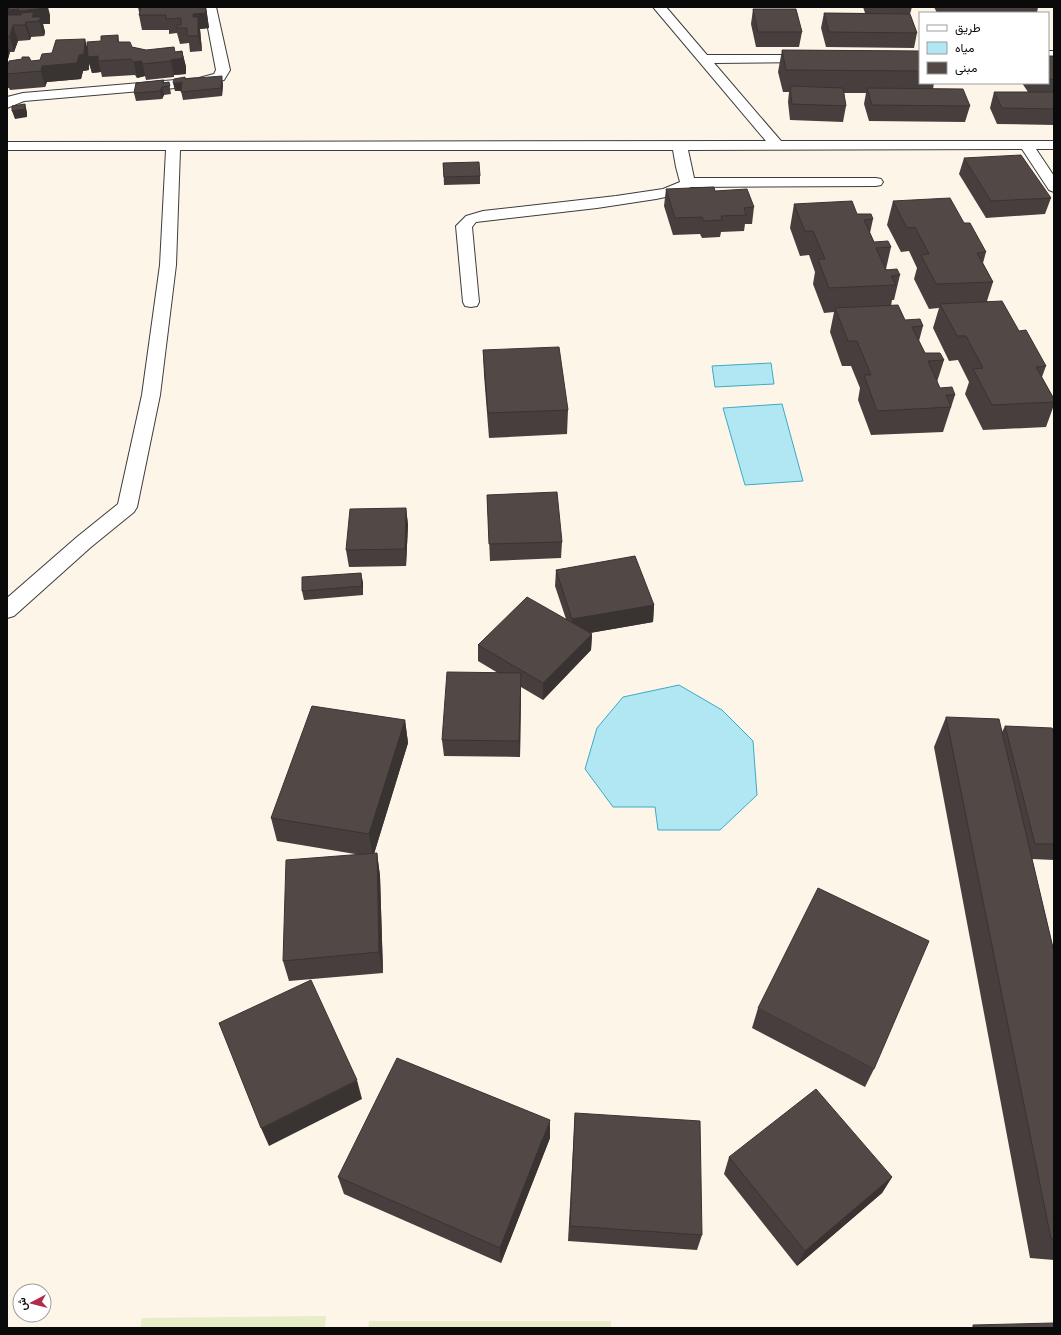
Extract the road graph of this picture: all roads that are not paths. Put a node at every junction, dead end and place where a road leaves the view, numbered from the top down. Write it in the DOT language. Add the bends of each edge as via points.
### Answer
graph roads {
  1 [pos="210,7"];
  2 [pos="659,7"];
  3 [pos="819,57"];
  4 [pos="703,59"];
  5 [pos="7,104"];
  6 [pos="680,145"];
  7 [pos="777,145"];
  8 [pos="1026,145"];
  9 [pos="1054,145"];
  10 [pos="7,146"];
  11 [pos="173,146"];
  12 [pos="688,182"];
  13 [pos="876,182"];
  14 [pos="1054,187"];
  15 [pos="471,302"];
  16 [pos="7,610"];
  1 -- 5 [label="street" via="223,70 219,77 199,82 23,97"];
  2 -- 4 [label="street"];
  3 -- 4 [label="street"];
  4 -- 7 [label="street"];
  6 -- 7 [label="street"];
  6 -- 11 [label="street"];
  6 -- 12 [label="street"];
  7 -- 8 [label="street"];
  8 -- 9 [label="street"];
  8 -- 14 [label="street"];
  10 -- 11 [label="street"];
  11 -- 16 [label="street" via="168,265 151,395 127,507"];
  12 -- 13 [label="street"];
  12 -- 15 [label="street" via="682,187 666,192 587,206 471,219 464,226"];
}
